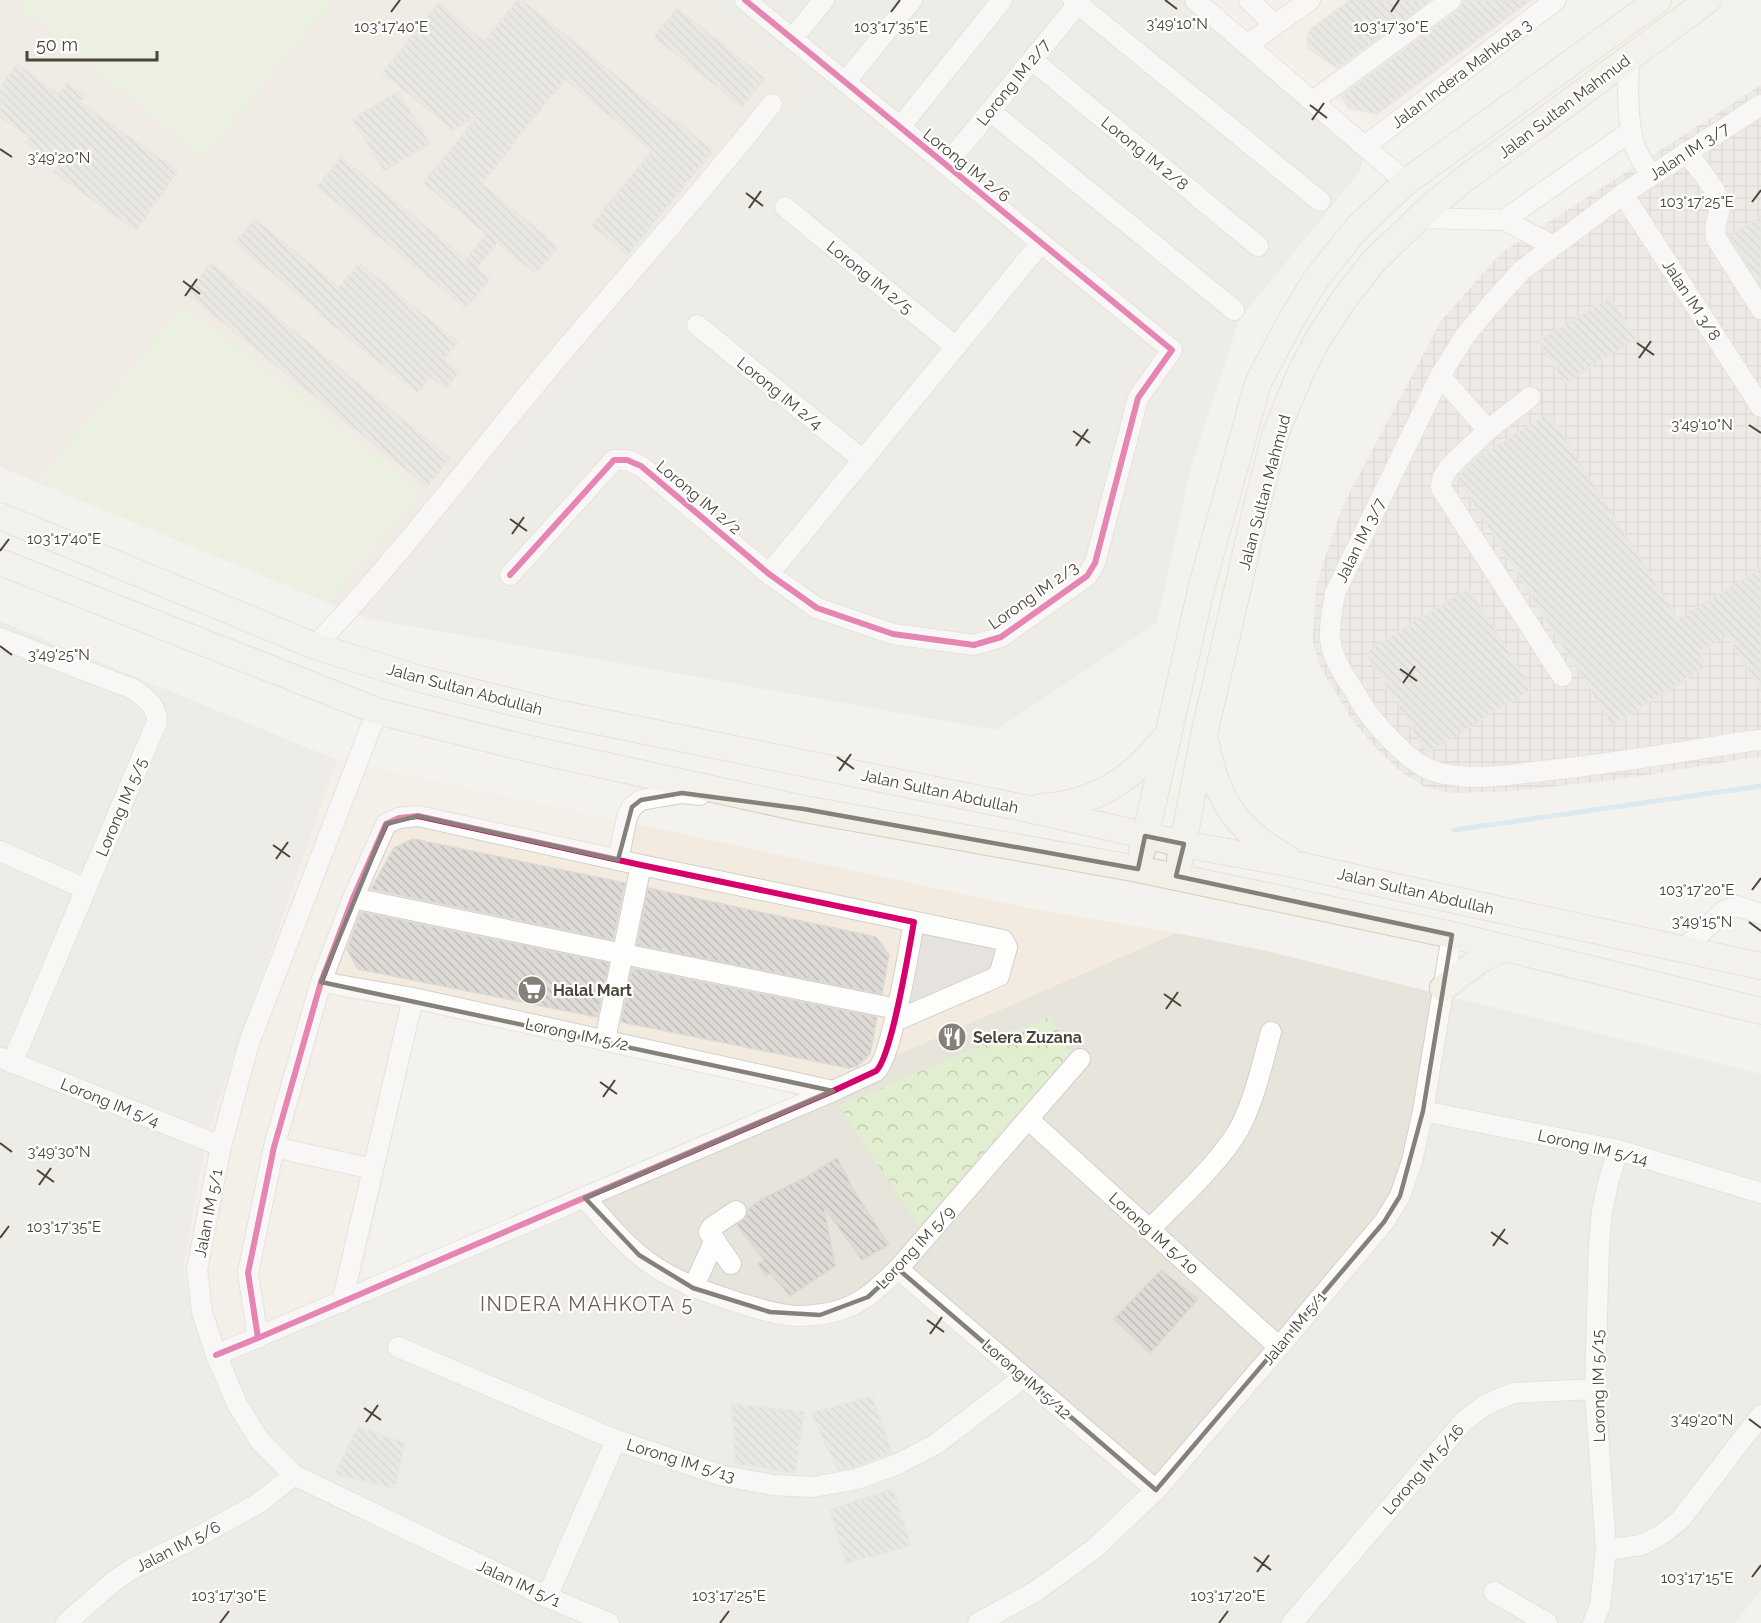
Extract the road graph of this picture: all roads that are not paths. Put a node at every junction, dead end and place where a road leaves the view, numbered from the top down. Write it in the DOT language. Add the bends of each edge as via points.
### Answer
graph roads {
  1 [pos="745,0"];
  2 [pos="824,0"];
  3 [pos="912,0"];
  4 [pos="1002,0"];
  5 [pos="1195,0"];
  6 [pos="1249,0"];
  7 [pos="1310,0"];
  8 [pos="1451,0"];
  9 [pos="1556,0"];
  10 [pos="1658,0"];
  11 [pos="1708,0"];
  12 [pos="1077,1"];
  13 [pos="1275,25"];
  14 [pos="792,39"];
  15 [pos="1247,45"];
  16 [pos="1630,57"];
  17 [pos="1032,60"];
  18 [pos="845,82"];
  19 [pos="1313,101"];
  20 [pos="772,104"];
  21 [pos="1761,105"];
  22 [pos="990,111"];
  23 [pos="900,127"];
  24 [pos="1631,132"];
  25 [pos="1365,146"];
  26 [pos="1686,152"];
  27 [pos="946,165"];
  28 [pos="1651,175"];
  29 [pos="1406,182"];
  30 [pos="1623,194"];
  31 [pos="1320,201"];
  32 [pos="785,207"];
  33 [pos="1418,218"];
  34 [pos="1504,220"];
  35 [pos="1041,243"];
  36 [pos="1258,246"];
  37 [pos="1554,246"];
  38 [pos="1761,309"];
  39 [pos="1234,310"];
  40 [pos="697,325"];
  41 [pos="956,347"];
  42 [pos="1172,350"];
  43 [pos="1440,376"];
  44 [pos="1530,398"];
  45 [pos="1761,407"];
  46 [pos="1488,430"];
  47 [pos="862,460"];
  48 [pos="0,516"];
  49 [pos="0,562"];
  50 [pos="769,574"];
  51 [pos="510,575"];
  52 [pos="0,638"];
  53 [pos="315,646"];
  54 [pos="1562,676"];
  55 [pos="377,711"];
  56 [pos="1168,735"];
  57 [pos="1204,735"];
  58 [pos="1761,740"];
  59 [pos="1019,807"];
  60 [pos="804,809"];
  61 [pos="1145,836"];
  62 [pos="1184,844"];
  63 [pos="0,851"];
  64 [pos="618,860"];
  65 [pos="641,865"];
  66 [pos="1298,865"];
  67 [pos="1138,869"];
  68 [pos="1176,876"];
  69 [pos="86,889"];
  70 [pos="353,898"];
  71 [pos="1761,914"];
  72 [pos="914,922"];
  73 [pos="1452,935"];
  74 [pos="1504,948"];
  75 [pos="1684,949"];
  76 [pos="623,954"];
  77 [pos="1761,966"];
  78 [pos="321,982"];
  79 [pos="1443,988"];
  80 [pos="413,998"];
  81 [pos="1761,1011"];
  82 [pos="896,1015"];
  83 [pos="1271,1032"];
  84 [pos="605,1040"];
  85 [pos="1080,1059"];
  86 [pos="6,1060"];
  87 [pos="833,1091"];
  88 [pos="1423,1111"];
  89 [pos="1029,1119"];
  90 [pos="221,1146"];
  91 [pos="274,1147"];
  92 [pos="1618,1149"];
  93 [pos="373,1169"];
  94 [pos="1761,1193"];
  95 [pos="585,1197"];
  96 [pos="736,1211"];
  97 [pos="1150,1229"];
  98 [pos="715,1240"];
  99 [pos="731,1264"];
  100 [pos="898,1269"];
  101 [pos="693,1288"];
  102 [pos="342,1302"];
  103 [pos="258,1338"];
  104 [pos="398,1347"];
  105 [pos="1279,1347"];
  106 [pos="216,1355"];
  107 [pos="1024,1377"];
  108 [pos="1595,1389"];
  109 [pos="1761,1415"];
  110 [pos="616,1440"];
  111 [pos="294,1475"];
  112 [pos="1156,1490"];
  113 [pos="1606,1550"];
  114 [pos="1494,1592"];
  115 [pos="547,1597"];
  116 [pos="74,1621"];
  117 [pos="609,1623"];
  118 [pos="978,1623"];
  119 [pos="1292,1623"];
  120 [pos="1547,1623"];
  121 [pos="1593,1623"];
  1 -- 14 [label="street, Lorong IM 2/6"];
  2 -- 14 [label="street"];
  3 -- 18 [label="street"];
  4 -- 23 [label="street"];
  5 -- 15 [label="street"];
  6 -- 13 [label="street"];
  7 -- 13 [label="street"];
  8 -- 19 [label="street"];
  9 -- 25 [label="street, Jalan Indera Mahkota 3"];
  10 -- 29 [label="main road, Jalan Sultan Mahmud"];
  11 -- 16 [label="main road, Jalan Sultan Mahmud"];
  12 -- 17 [label="street, Lorong IM 2/7"];
  12 -- 31 [label="street"];
  13 -- 15 [label="street"];
  14 -- 18 [label="street, Lorong IM 2/6"];
  15 -- 19 [label="street"];
  16 -- 24 [label="street"];
  16 -- 33 [label="main road, Jalan Sultan Mahmud"];
  17 -- 22 [label="street, Lorong IM 2/7"];
  17 -- 36 [label="street, Lorong IM 2/8"];
  18 -- 23 [label="street, Lorong IM 2/6"];
  19 -- 25 [label="street"];
  20 -- 53 [label="street" via="357,602"];
  21 -- 26 [label="street, Jalan IM 3/7"];
  22 -- 27 [label="street, Lorong IM 2/7"];
  22 -- 39 [label="street"];
  23 -- 27 [label="street, Lorong IM 2/6"];
  24 -- 28 [label="street"];
  24 -- 34 [label="street"];
  25 -- 29 [label="street"];
  26 -- 28 [label="street, Jalan IM 3/7"];
  26 -- 38 [label="street" via="1719,198 1716,238"];
  27 -- 35 [label="street, Lorong IM 2/6"];
  28 -- 30 [label="street, Jalan IM 3/7"];
  29 -- 56 [label="main road, Jalan Sultan Mahmud" via="1357,228 1316,279 1258,383 1202,585"];
  30 -- 37 [label="street, Jalan IM 3/7"];
  30 -- 45 [label="street, Jalan IM 3/8"];
  32 -- 41 [label="street, Lorong IM 2/5"];
  33 -- 34 [label="street"];
  33 -- 57 [label="main road, Jalan Sultan Mahmud" via="1374,261 1344,299 1300,372 1276,432"];
  34 -- 37 [label="street"];
  35 -- 41 [label="street"];
  35 -- 42 [label="street, Lorong IM 2/6"];
  37 -- 43 [label="street, Jalan IM 3/7" via="1521,271 1493,302"];
  40 -- 47 [label="street, Lorong IM 2/4"];
  41 -- 47 [label="street"];
  42 -- 50 [label="street, Lorong IM 2/3" via="1138,398 1095,563 1088,576 1001,638 974,645 893,634 817,608"];
  43 -- 46 [label="street"];
  43 -- 58 [label="street, Jalan IM 3/7" via="1335,593 1330,639 1335,658 1365,710 1420,764 1451,776 1612,764"];
  44 -- 46 [label="street"];
  46 -- 54 [label="street" via="1449,467 1441,488"];
  47 -- 50 [label="street"];
  48 -- 53 [label="main road, Jalan Sultan Abdullah"];
  49 -- 55 [label="main road"];
  50 -- 51 [label="street, Lorong IM 2/2" via="641,466 614,460"];
  52 -- 69 [label="street, Lorong IM 5/5" via="133,689 157,713 158,722"];
  53 -- 59 [label="main road, Jalan Sultan Abdullah" via="420,679 552,712"];
  55 -- 60 [label="main road"];
  55 -- 90 [label="street, Jalan IM 5/1" via="249,1043"];
  56 -- 59 [label="main road" via="1120,782 1071,803"];
  56 -- 61 [label="main road, Jalan Sultan Mahmud"];
  57 -- 62 [label="main road, Jalan Sultan Mahmud"];
  57 -- 66 [label="main road" via="1209,763 1230,810 1245,829"];
  59 -- 61 [label="main road, Jalan Sultan Abdullah"];
  60 -- 64 [label="street" via="682,793 641,800 627,817"];
  60 -- 67 [label="main road"];
  61 -- 62 [label="main road, Jalan Sultan Abdullah"];
  61 -- 67 [label="main road, Jalan Sultan Mahmud"];
  62 -- 66 [label="main road, Jalan Sultan Abdullah"];
  62 -- 68 [label="main road, Jalan Sultan Mahmud"];
  63 -- 69 [label="street"];
  64 -- 65 [label="street"];
  64 -- 70 [label="street" via="418,816 399,818 386,824"];
  65 -- 72 [label="street"];
  65 -- 76 [label="street"];
  66 -- 75 [label="main road, Jalan Sultan Abdullah"];
  67 -- 68 [label="main road"];
  68 -- 73 [label="main road"];
  69 -- 86 [label="street, Lorong IM 5/5"];
  70 -- 76 [label="street"];
  70 -- 78 [label="street"];
  71 -- 75 [label="street" via="1737,906 1725,910"];
  72 -- 82 [label="street"];
  72 -- 82 [label="street" via="1003,940 1008,947 999,976"];
  73 -- 74 [label="main road"];
  73 -- 79 [label="street, Jalan IM 5/1"];
  74 -- 79 [label="main road" via="1480,960"];
  74 -- 81 [label="main road"];
  75 -- 77 [label="main road, Jalan Sultan Abdullah"];
  76 -- 82 [label="street"];
  76 -- 84 [label="street"];
  78 -- 80 [label="street, Lorong IM 5/2"];
  78 -- 91 [label="street"];
  79 -- 88 [label="street, Jalan IM 5/1"];
  80 -- 84 [label="street, Lorong IM 5/2"];
  80 -- 93 [label="street"];
  82 -- 87 [label="street" via="879,1069"];
  83 -- 97 [label="street" via="1251,1104 1239,1129 1223,1153"];
  84 -- 87 [label="street, Lorong IM 5/2"];
  85 -- 89 [label="street, Lorong IM 5/9"];
  86 -- 90 [label="street, Lorong IM 5/4"];
  87 -- 95 [label="street"];
  88 -- 92 [label="street, Lorong IM 5/14"];
  88 -- 105 [label="street, Jalan IM 5/1" via="1400,1196"];
  89 -- 97 [label="street, Lorong IM 5/10"];
  89 -- 100 [label="street, Lorong IM 5/9"];
  90 -- 106 [label="street, Jalan IM 5/1" via="196,1269 202,1312"];
  91 -- 93 [label="street"];
  91 -- 103 [label="street" via="248,1273"];
  92 -- 94 [label="street, Lorong IM 5/14"];
  92 -- 108 [label="street, Lorong IM 5/15" via="1604,1202 1599,1244"];
  93 -- 102 [label="street"];
  95 -- 101 [label="street, Lorong IM 5/9" via="639,1255"];
  95 -- 102 [label="street"];
  96 -- 98 [label="street" via="710,1229"];
  97 -- 105 [label="street, Lorong IM 5/10"];
  98 -- 99 [label="street"];
  98 -- 101 [label="street"];
  100 -- 101 [label="street, Lorong IM 5/9" via="868,1297 820,1315 770,1312"];
  100 -- 107 [label="street, Lorong IM 5/12"];
  102 -- 103 [label="street"];
  103 -- 106 [label="street"];
  104 -- 110 [label="street, Lorong IM 5/13"];
  105 -- 112 [label="street, Jalan IM 5/1"];
  106 -- 111 [label="street, Jalan IM 5/1" via="237,1404 260,1441"];
  107 -- 110 [label="street, Lorong IM 5/13" via="936,1444 898,1464 857,1479 813,1487 773,1485 720,1475"];
  107 -- 112 [label="street, Lorong IM 5/12"];
  108 -- 113 [label="street, Lorong IM 5/15"];
  108 -- 119 [label="street, Lorong IM 5/16" via="1513,1393 1485,1405 1464,1421"];
  109 -- 113 [label="street" via="1680,1520 1641,1545"];
  110 -- 115 [label="street"];
  111 -- 115 [label="street, Jalan IM 5/1"];
  111 -- 116 [label="street, Jalan IM 5/6" via="259,1503 132,1569 114,1581"];
  112 -- 118 [label="street, Jalan IM 5/1" via="1094,1549 1036,1591"];
  113 -- 121 [label="street, Lorong IM 5/15"];
  114 -- 120 [label="street"];
  115 -- 117 [label="street, Jalan IM 5/1"];
}
